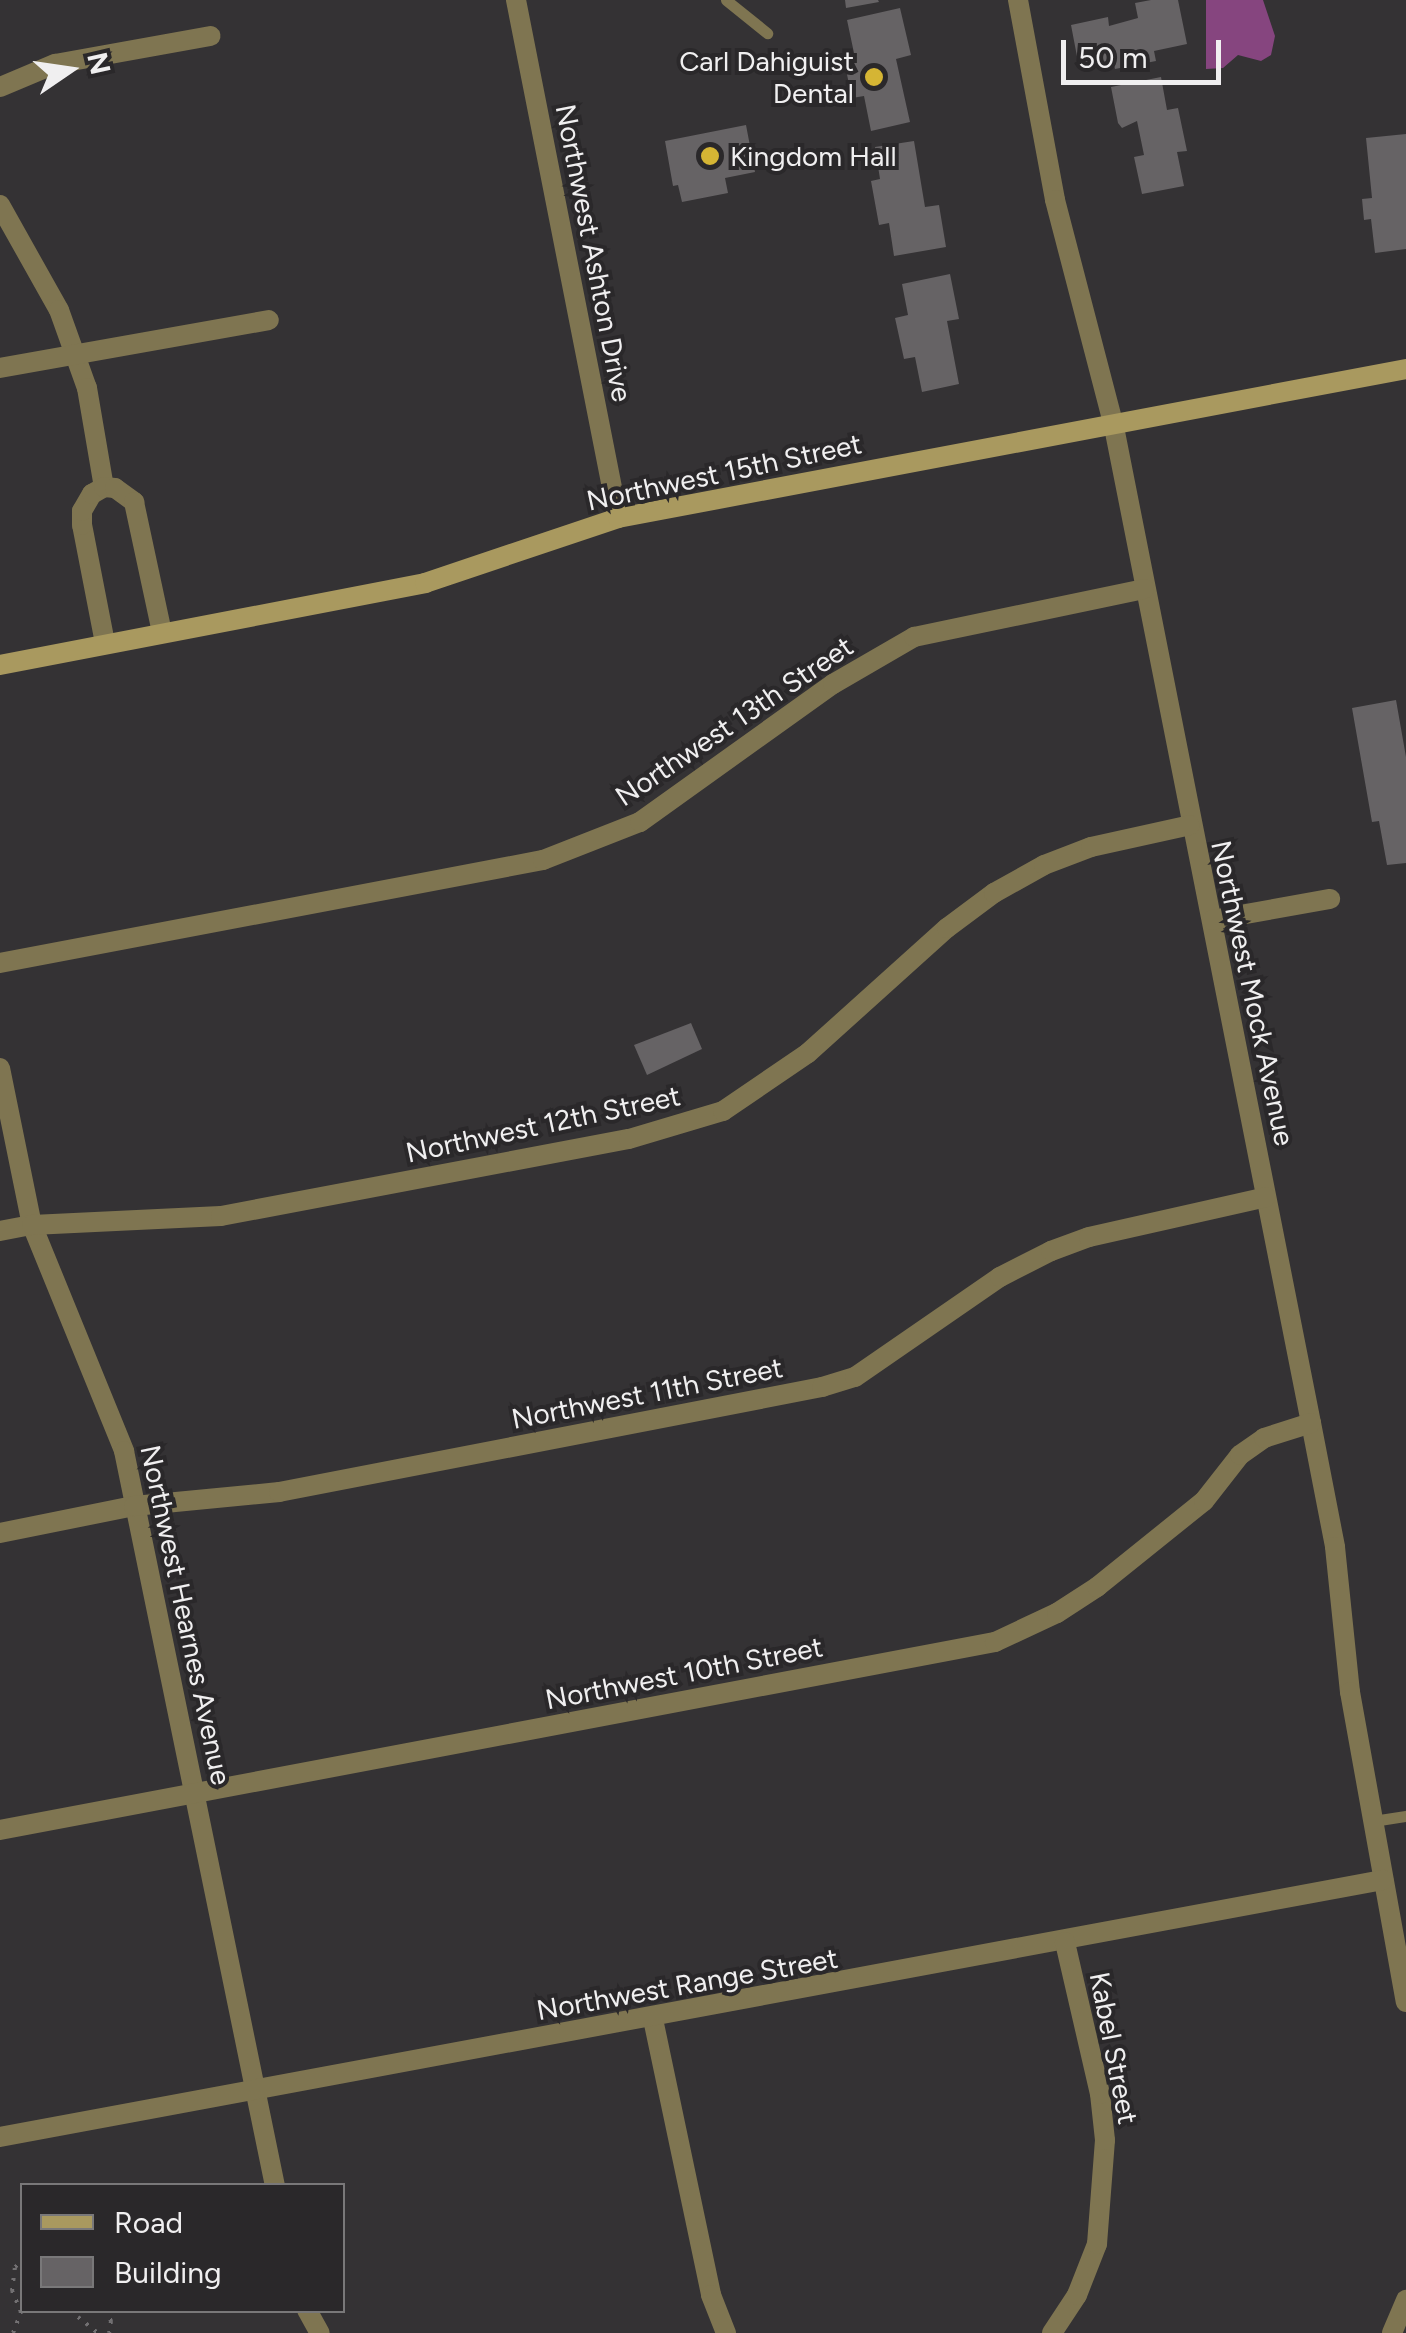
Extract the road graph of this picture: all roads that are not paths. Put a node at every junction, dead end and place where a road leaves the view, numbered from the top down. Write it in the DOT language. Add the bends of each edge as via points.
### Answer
graph roads {
  1 [pos="516,0"];
  2 [pos="726,0"];
  3 [pos="1018,0"];
  4 [pos="767,32"];
  5 [pos="210,36"];
  6 [pos="0,86"];
  7 [pos="0,205"];
  8 [pos="269,320"];
  9 [pos="72,353"];
  10 [pos="0,368"];
  11 [pos="1406,369"];
  12 [pos="1113,422"];
  13 [pos="104,487"];
  14 [pos="618,518"];
  15 [pos="1144,589"];
  16 [pos="162,633"];
  17 [pos="105,643"];
  18 [pos="0,665"];
  19 [pos="1190,825"];
  20 [pos="1330,898"];
  21 [pos="1212,920"];
  22 [pos="0,963"];
  23 [pos="0,1068"];
  24 [pos="1266,1197"];
  25 [pos="32,1226"];
  26 [pos="0,1232"];
  27 [pos="1310,1423"];
  28 [pos="134,1506"];
  29 [pos="0,1533"];
  30 [pos="196,1793"];
  31 [pos="1406,1816"];
  32 [pos="1373,1821"];
  33 [pos="0,1830"];
  34 [pos="1384,1880"];
  35 [pos="1065,1942"];
  36 [pos="1405,1988"];
  37 [pos="652,2019"];
  38 [pos="256,2089"];
  39 [pos="0,2137"];
  40 [pos="274,2183"];
  41 [pos="1406,2300"];
  42 [pos="726,2333"];
  43 [pos="1052,2333"];
  44 [pos="1392,2333"];
  1 -- 14 [label="street, Northwest Ashton Drive"];
  2 -- 4 [label="lane"];
  3 -- 12 [label="street, Northwest Mock Avenue" via="1055,200"];
  5 -- 6 [label="street" via="55,64"];
  7 -- 9 [label="street" via="60,310"];
  8 -- 9 [label="street"];
  9 -- 10 [label="street"];
  9 -- 13 [label="street" via="86,388"];
  11 -- 12 [label="street, Northwest 15th Street"];
  12 -- 14 [label="street, Northwest 15th Street"];
  12 -- 15 [label="street, Northwest Mock Avenue"];
  13 -- 16 [label="street" via="134,502"];
  13 -- 17 [label="street" via="82,511 82,525"];
  14 -- 16 [label="street, Northwest 15th Street" via="426,583"];
  15 -- 19 [label="street, Northwest Mock Avenue"];
  15 -- 22 [label="street, Northwest 13th Street" via="914,637 833,684 640,822 543,860"];
  16 -- 17 [label="street, Northwest 15th Street"];
  17 -- 18 [label="street, Northwest 15th Street"];
  19 -- 21 [label="street, Northwest Mock Avenue"];
  19 -- 25 [label="street, Northwest 12th Street" via="1091,848 994,893 808,1053 723,1110 629,1140 221,1216"];
  20 -- 21 [label="street"];
  21 -- 24 [label="street, Northwest Mock Avenue"];
  23 -- 25 [label="street, Northwest Hearnes Avenue"];
  24 -- 27 [label="street, Northwest Mock Avenue"];
  24 -- 28 [label="street, Northwest 11th Street" via="1051,1251 1000,1277 855,1377 822,1387 279,1492"];
  25 -- 26 [label="street, Northwest 12th Street"];
  25 -- 28 [label="street, Northwest Hearnes Avenue" via="124,1450"];
  27 -- 30 [label="street, Northwest 10th Street" via="1252,1446 1204,1500 1097,1587 994,1642"];
  27 -- 32 [label="street, Northwest Mock Avenue"];
  28 -- 29 [label="street, Northwest 11th Street"];
  28 -- 30 [label="street, Northwest Hearnes Avenue"];
  30 -- 33 [label="street, Northwest 10th Street"];
  30 -- 38 [label="street, Northwest Hearnes Avenue"];
  31 -- 32 [label="lane"];
  32 -- 34 [label="street, Northwest Mock Avenue"];
  34 -- 35 [label="street, Northwest Range Street"];
  34 -- 36 [label="street, Northwest Mock Avenue"];
  35 -- 37 [label="street, Northwest Range Street"];
  35 -- 43 [label="street, Kabel Street" via="1100,2094 1104,2171 1097,2244 1077,2295"];
  37 -- 38 [label="street, Northwest Range Street"];
  37 -- 42 [label="street" via="711,2296"];
  38 -- 39 [label="street, Northwest Range Street"];
  38 -- 40 [label="street, Northwest Hearnes Avenue"];
  41 -- 44 [label="street"];
}
